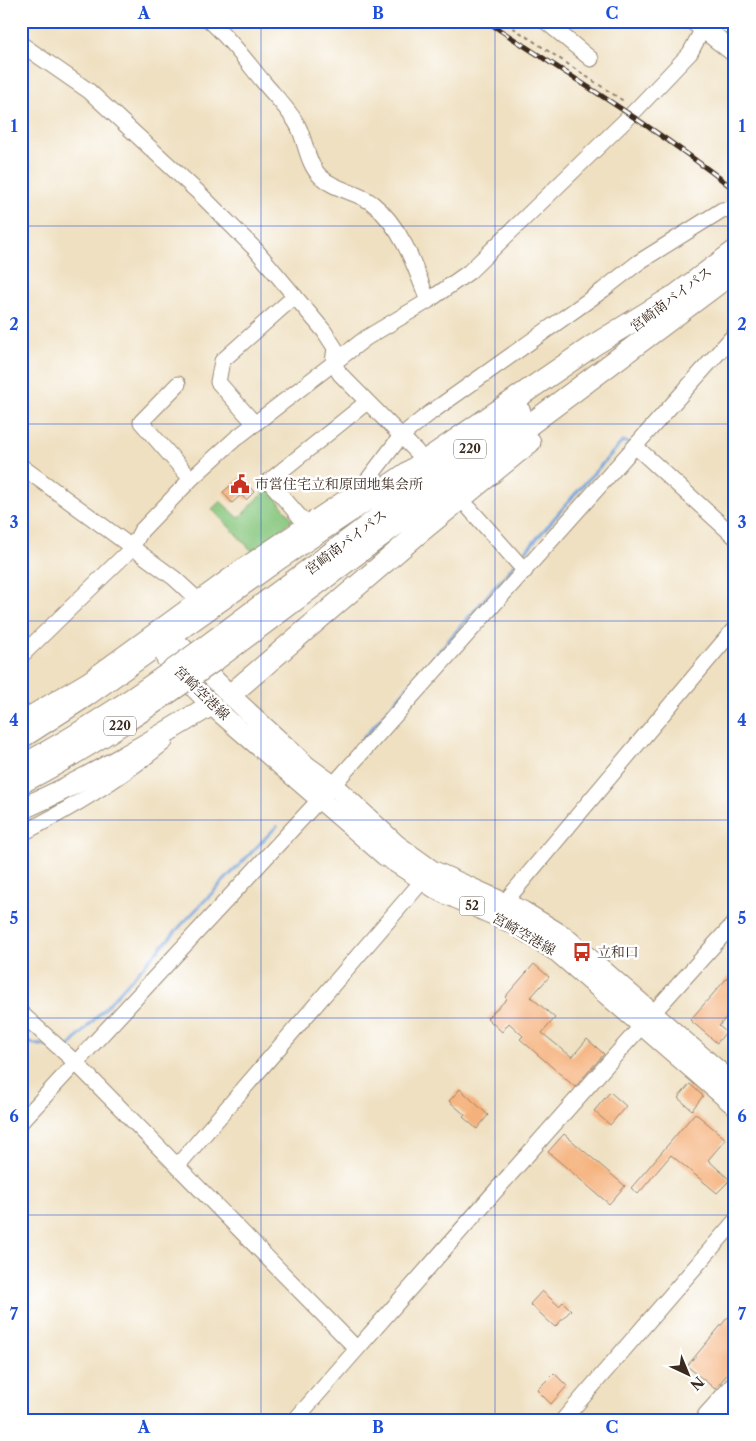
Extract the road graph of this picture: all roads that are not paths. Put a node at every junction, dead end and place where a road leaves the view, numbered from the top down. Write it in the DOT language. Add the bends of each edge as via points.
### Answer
graph roads {
  1 [pos="210,21"];
  2 [pos="545,21"];
  3 [pos="720,21"];
  4 [pos="701,24"];
  5 [pos="735,29"];
  6 [pos="21,44"];
  7 [pos="735,53"];
  8 [pos="591,59"];
  9 [pos="735,211"];
  10 [pos="735,251"];
  11 [pos="735,271"];
  12 [pos="295,296"];
  13 [pos="674,296"];
  14 [pos="428,301"];
  15 [pos="735,334"];
  16 [pos="637,344"];
  17 [pos="333,362"];
  18 [pos="178,384"];
  19 [pos="367,402"];
  20 [pos="255,424"];
  21 [pos="401,436"];
  22 [pos="634,446"];
  23 [pos="417,452"];
  24 [pos="21,466"];
  25 [pos="191,479"];
  26 [pos="469,508"];
  27 [pos="305,523"];
  28 [pos="735,537"];
  29 [pos="132,548"];
  30 [pos="525,571"];
  31 [pos="198,600"];
  32 [pos="735,628"];
  33 [pos="164,639"];
  34 [pos="729,645"];
  35 [pos="209,654"];
  36 [pos="21,656"];
  37 [pos="220,700"];
  38 [pos="21,719"];
  39 [pos="21,738"];
  40 [pos="21,766"];
  41 [pos="21,783"];
  42 [pos="327,792"];
  43 [pos="21,809"];
  44 [pos="21,834"];
  45 [pos="427,876"];
  46 [pos="504,903"];
  47 [pos="735,922"];
  48 [pos="21,1013"];
  49 [pos="647,1019"];
  50 [pos="76,1062"];
  51 [pos="735,1085"];
  52 [pos="735,1106"];
  53 [pos="21,1122"];
  54 [pos="178,1165"];
  55 [pos="735,1221"];
  56 [pos="357,1349"];
  57 [pos="735,1385"];
  58 [pos="735,1409"];
  59 [pos="704,1418"];
  60 [pos="295,1420"];
  61 [pos="563,1420"];
  62 [pos="726,1420"];
  1 -- 14 [label="street" via="233,44 297,124 311,162 321,177 372,203 403,240"];
  2 -- 8 [label="street"];
  3 -- 5 [label="street"];
  4 -- 7 [label="main road"];
  4 -- 14 [label="street" via="690,53 636,110 469,272"];
  6 -- 12 [label="street" via="89,91 200,194 256,250"];
  9 -- 21 [label="street" via="722,210 638,262"];
  10 -- 13 [label="highway, 宮崎南バイパス / 220"];
  11 -- 16 [label="highway, 宮崎南バイパス / 220"];
  12 -- 17 [label="street" via="334,348"];
  12 -- 20 [label="street" via="222,361 218,382"];
  13 -- 33 [label="highway" via="570,361"];
  13 -- 35 [label="highway, 宮崎南バイパス / 220"];
  14 -- 17 [label="street"];
  15 -- 22 [label="street"];
  16 -- 35 [label="highway, 宮崎南バイパス / 220"];
  16 -- 37 [label="highway, 220" via="562,415"];
  17 -- 19 [label="street"];
  17 -- 20 [label="street"];
  18 -- 25 [label="street" via="140,422"];
  19 -- 21 [label="street"];
  19 -- 27 [label="street" via="268,481"];
  20 -- 25 [label="street"];
  21 -- 23 [label="street"];
  21 -- 27 [label="street" via="366,482"];
  22 -- 28 [label="street"];
  22 -- 30 [label="street"];
  24 -- 29 [label="street"];
  25 -- 29 [label="street" via="141,531"];
  26 -- 30 [label="street"];
  27 -- 31 [label="street"];
  29 -- 31 [label="street"];
  29 -- 36 [label="street"];
  30 -- 42 [label="street"];
  31 -- 38 [label="street" via="88,680"];
  32 -- 34 [label="street"];
  33 -- 37 [label="main road, 宮崎空港線 / 52" via="181,646"];
  33 -- 39 [label="highway"];
  34 -- 46 [label="street"];
  35 -- 40 [label="highway, 宮崎南バイパス / 220, bridge"];
  35 -- 41 [label="highway, 宮崎南バイパス / 220, bridge" via="129,720"];
  37 -- 42 [label="main road, 宮崎空港線 / 52" via="307,766"];
  37 -- 43 [label="highway" via="64,790"];
  37 -- 44 [label="street" via="145,758 72,807"];
  42 -- 45 [label="main road, 宮崎空港線 / 52" via="384,834"];
  42 -- 50 [label="street"];
  45 -- 46 [label="main road, 宮崎空港線 / 52"];
  45 -- 49 [label="main road, 宮崎空港線 / 52" via="438,891 530,934"];
  45 -- 54 [label="street"];
  46 -- 49 [label="main road, 宮崎空港線 / 52" via="564,936"];
  47 -- 49 [label="street"];
  48 -- 50 [label="street"];
  49 -- 51 [label="main road, 宮崎空港線 / 52"];
  49 -- 52 [label="main road, 宮崎空港線 / 52"];
  49 -- 56 [label="street"];
  50 -- 53 [label="street"];
  50 -- 54 [label="street"];
  54 -- 56 [label="street"];
  55 -- 61 [label="street"];
  56 -- 60 [label="street"];
  57 -- 59 [label="main road"];
  58 -- 62 [label="main road"];
}
